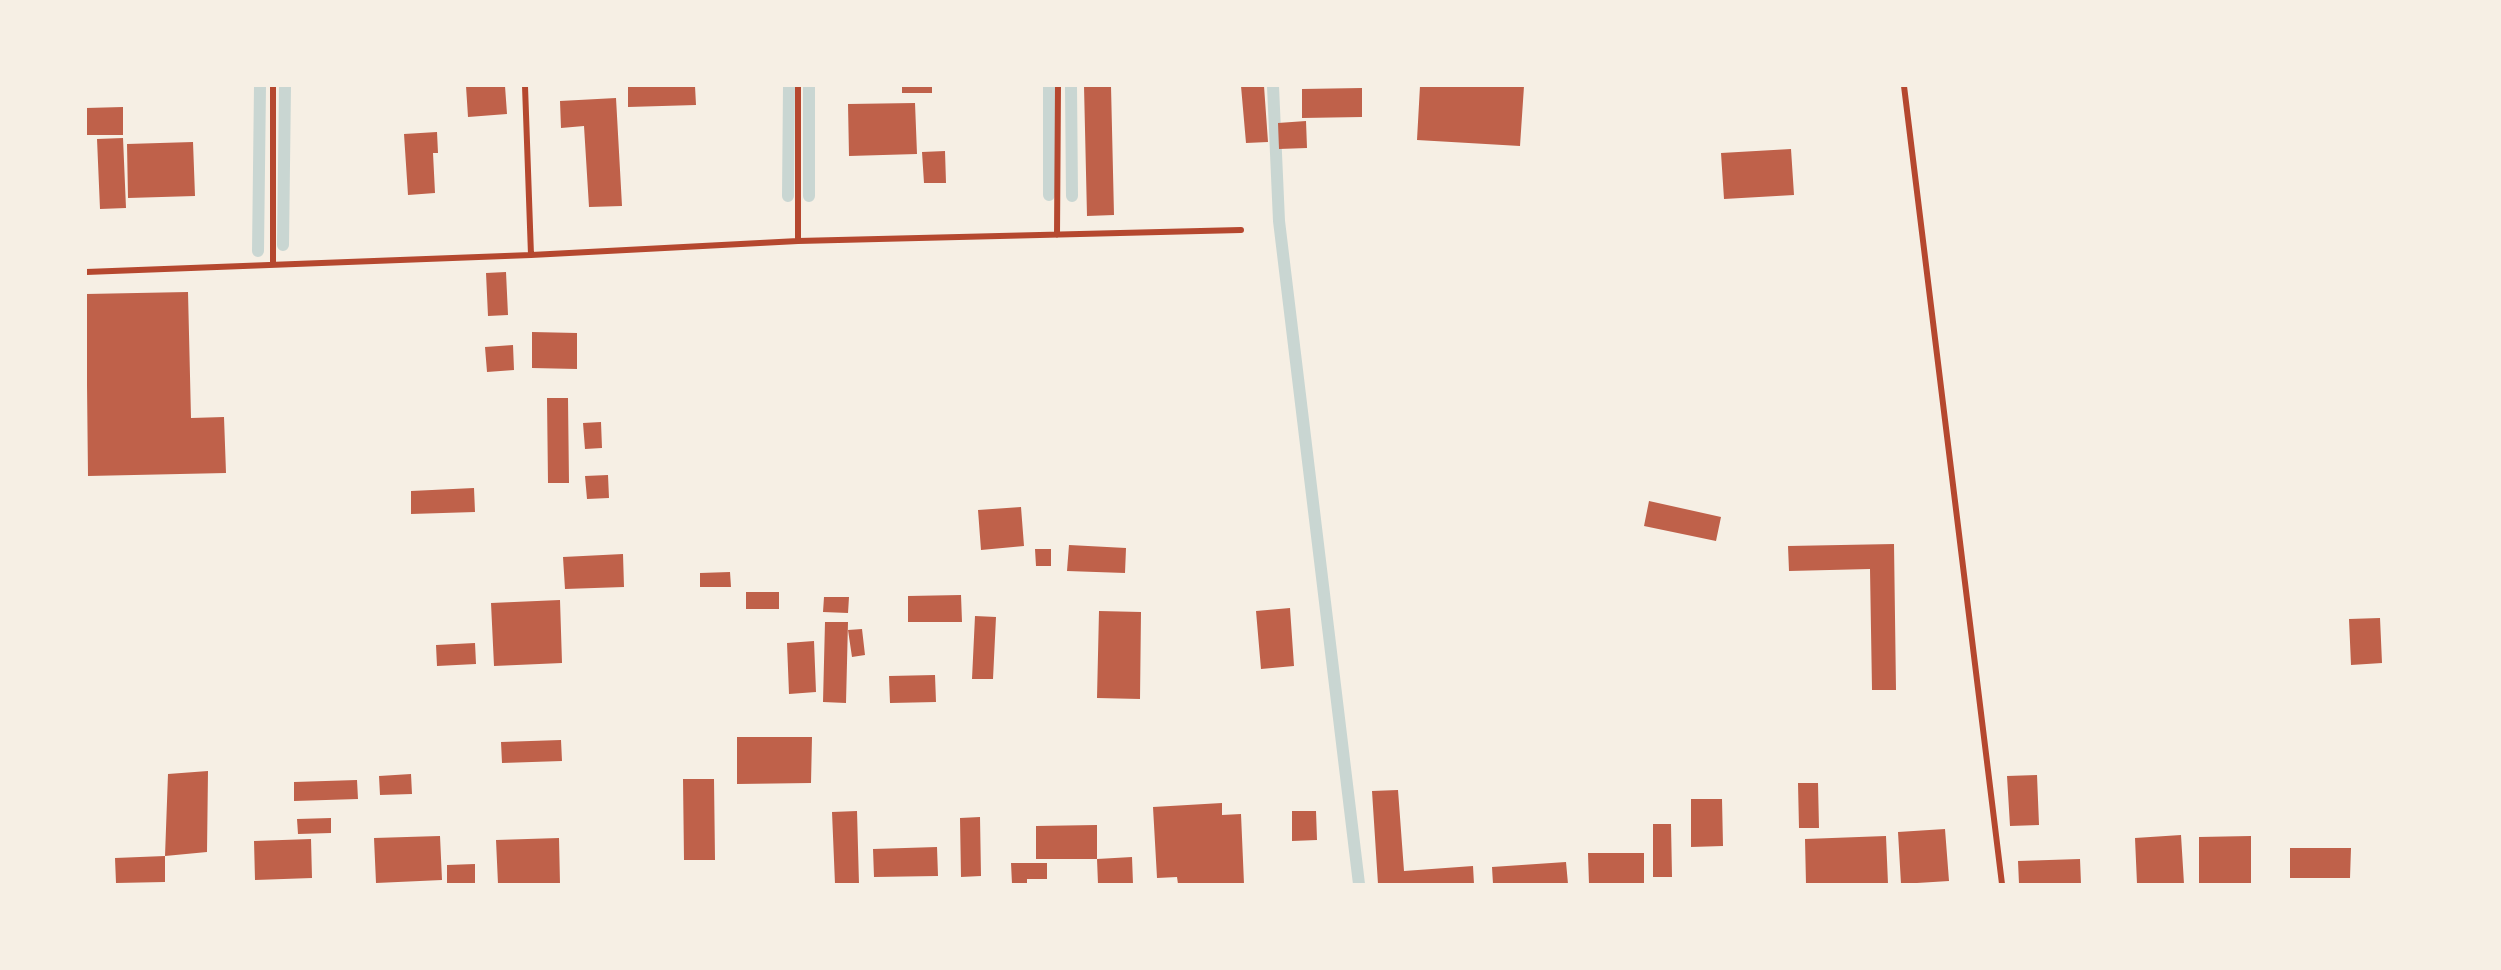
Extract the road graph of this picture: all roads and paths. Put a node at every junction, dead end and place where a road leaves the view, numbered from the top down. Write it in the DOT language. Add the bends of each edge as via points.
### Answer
graph roads {
  1 [pos="273,86"];
  2 [pos="525,86"];
  3 [pos="798,86"];
  4 [pos="1058,86"];
  5 [pos="1904,86"];
  6 [pos="1241,230"];
  7 [pos="1057,235"];
  8 [pos="798,241"];
  9 [pos="531,255"];
  10 [pos="273,265"];
  11 [pos="86,272"];
  12 [pos="2002,885"];
  1 -- 10 [label="street"];
  2 -- 9 [label="street"];
  3 -- 8 [label="street"];
  4 -- 7 [label="street"];
  5 -- 12 [label="street"];
  6 -- 7 [label="street"];
  7 -- 8 [label="street"];
  8 -- 9 [label="street"];
  9 -- 10 [label="street"];
  10 -- 11 [label="street"];
}
